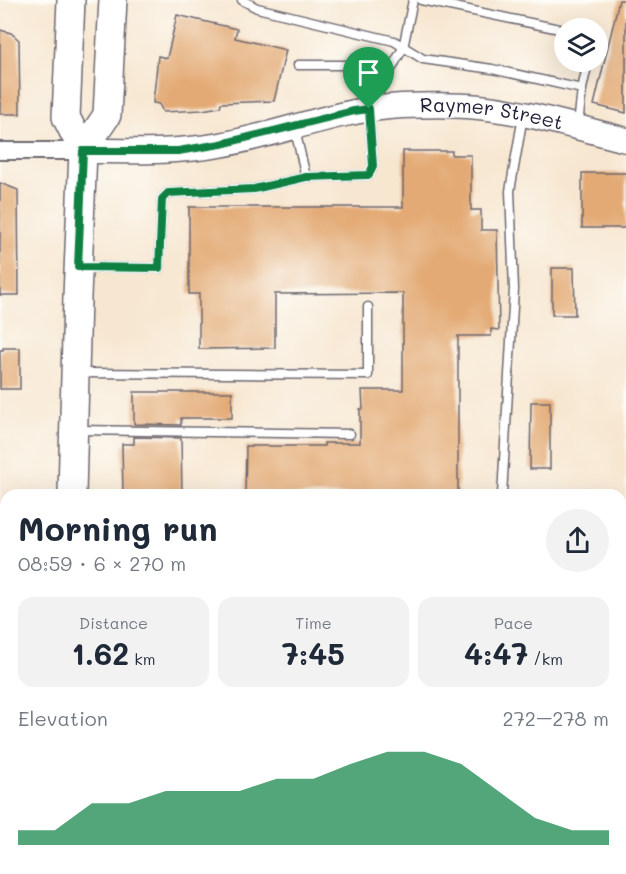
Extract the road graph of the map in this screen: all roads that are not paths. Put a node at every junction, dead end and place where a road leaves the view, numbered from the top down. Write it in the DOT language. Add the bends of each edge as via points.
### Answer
graph roads {
  1 [pos="71,0"];
  2 [pos="113,0"];
  3 [pos="242,0"];
  4 [pos="413,0"];
  5 [pos="421,0"];
  6 [pos="554,28"];
  7 [pos="403,48"];
  8 [pos="298,65"];
  9 [pos="586,72"];
  10 [pos="388,76"];
  11 [pos="582,89"];
  12 [pos="369,109"];
  13 [pos="523,115"];
  14 [pos="295,126"];
  15 [pos="578,129"];
  16 [pos="626,140"];
  17 [pos="0,151"];
  18 [pos="83,151"];
  19 [pos="306,177"];
  20 [pos="78,267"];
  21 [pos="368,307"];
  22 [pos="75,373"];
  23 [pos="74,430"];
  24 [pos="350,434"];
  25 [pos="72,489"];
  26 [pos="502,489"];
  1 -- 18 [label="main road" via="66,117"];
  2 -- 18 [label="main road" via="107,115"];
  3 -- 7 [label="lane" via="257,8 394,41"];
  4 -- 7 [label="lane"];
  5 -- 6 [label="lane"];
  7 -- 10 [label="lane"];
  7 -- 11 [label="lane" via="423,59"];
  8 -- 10 [label="lane" via="356,65"];
  9 -- 11 [label="lane"];
  10 -- 12 [label="lane"];
  11 -- 15 [label="lane"];
  12 -- 13 [label="street, Raymer Street" via="436,105 480,107"];
  12 -- 14 [label="street, Raymer Street"];
  12 -- 19 [label="lane" via="373,166 369,175"];
  13 -- 15 [label="street, Raymer Street"];
  13 -- 26 [label="lane" via="510,191 514,289"];
  14 -- 18 [label="street, Raymer Street" via="178,151"];
  14 -- 19 [label="lane"];
  15 -- 16 [label="street, Raymer Street"];
  17 -- 18 [label="street, Raymer Street"];
  18 -- 20 [label="main road"];
  19 -- 20 [label="lane" via="254,189 168,193 162,199 159,268"];
  20 -- 22 [label="main road"];
  21 -- 22 [label="lane" via="368,375"];
  22 -- 23 [label="main road"];
  23 -- 24 [label="lane"];
  23 -- 25 [label="main road"];
}
